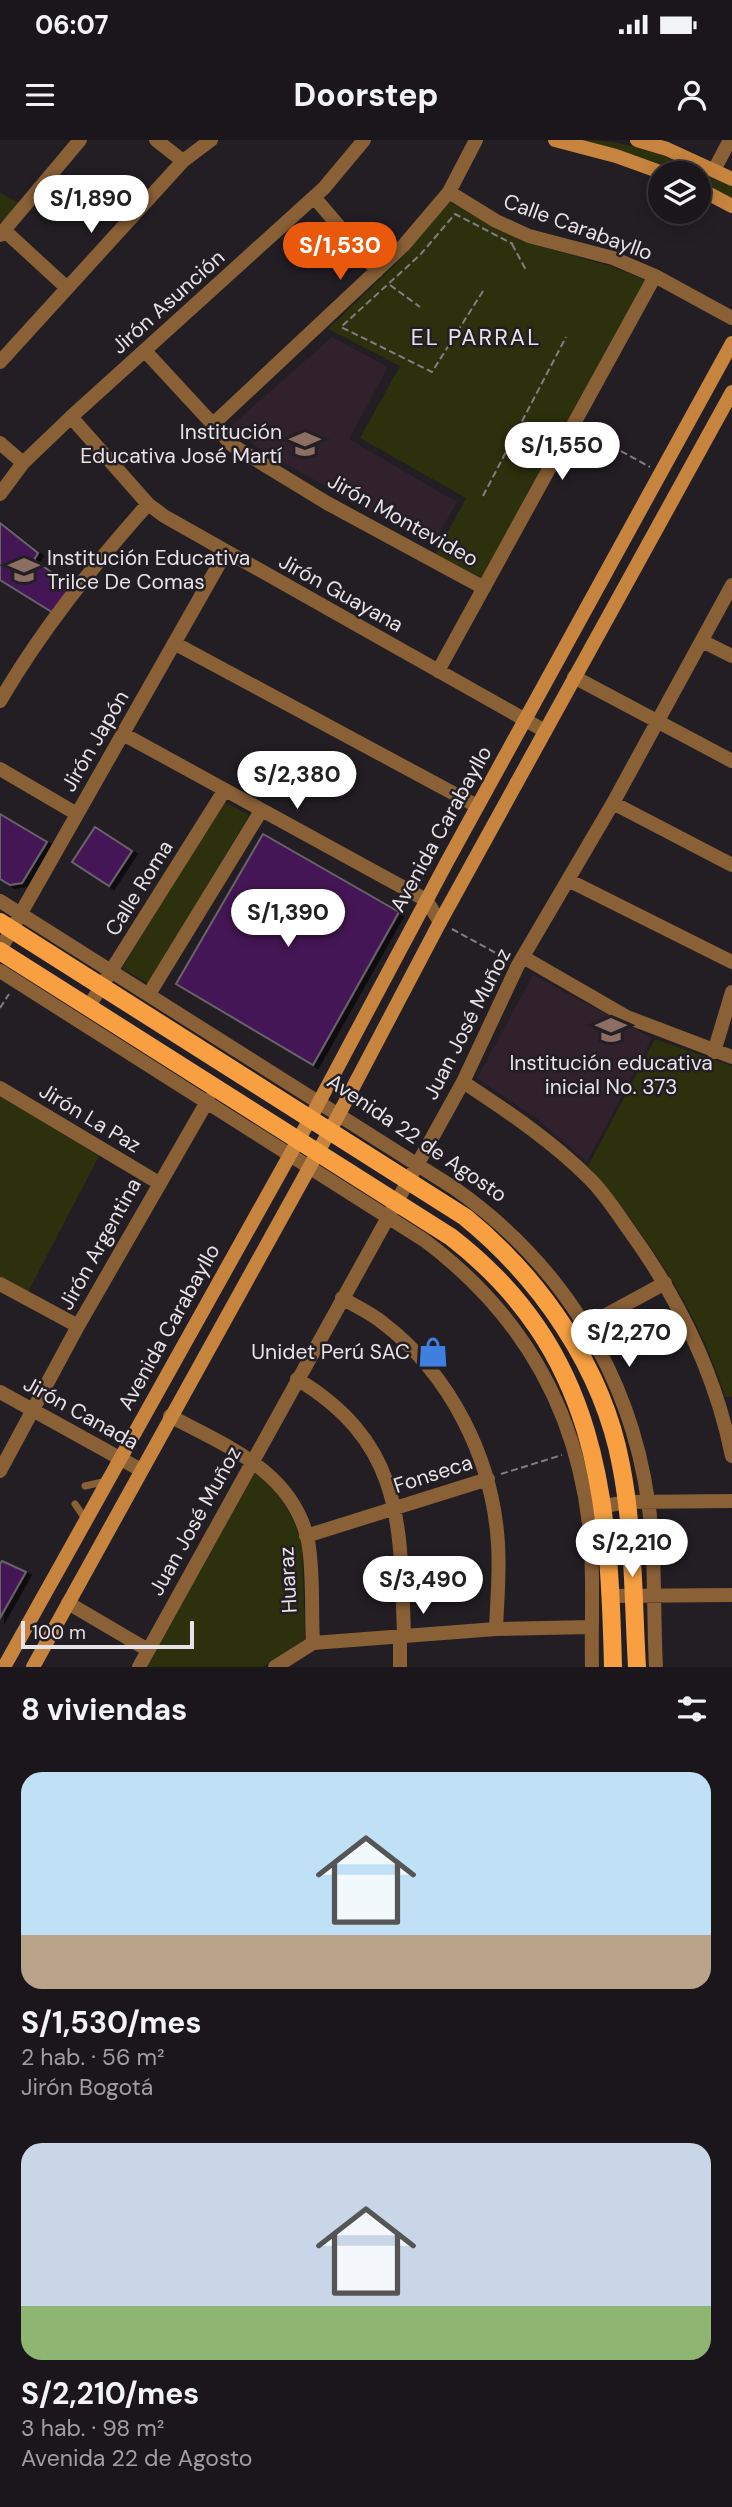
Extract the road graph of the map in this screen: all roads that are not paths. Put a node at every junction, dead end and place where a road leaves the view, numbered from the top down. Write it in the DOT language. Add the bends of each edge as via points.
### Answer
graph roads {
  1 [pos="80,140"];
  2 [pos="156,140"];
  3 [pos="211,140"];
  4 [pos="364,140"];
  5 [pos="477,140"];
  6 [pos="555,140"];
  7 [pos="637,140"];
  8 [pos="730,140"];
  9 [pos="183,160"];
  10 [pos="648,168"];
  11 [pos="714,170"];
  12 [pos="732,179"];
  13 [pos="449,192"];
  14 [pos="711,195"];
  15 [pos="314,197"];
  16 [pos="732,206"];
  17 [pos="2,233"];
  18 [pos="377,271"];
  19 [pos="654,276"];
  20 [pos="66,287"];
  21 [pos="732,318"];
  22 [pos="732,343"];
  23 [pos="146,352"];
  24 [pos="0,362"];
  25 [pos="732,392"];
  26 [pos="71,417"];
  27 [pos="212,425"];
  28 [pos="0,443"];
  29 [pos="23,463"];
  30 [pos="0,494"];
  31 [pos="148,504"];
  32 [pos="226,552"];
  33 [pos="732,585"];
  34 [pos="484,588"];
  35 [pos="702,641"];
  36 [pos="174,643"];
  37 [pos="732,656"];
  38 [pos="439,671"];
  39 [pos="575,677"];
  40 [pos="0,701"];
  41 [pos="524,720"];
  42 [pos="657,721"];
  43 [pos="545,732"];
  44 [pos="123,734"];
  45 [pos="732,761"];
  46 [pos="0,769"];
  47 [pos="224,791"];
  48 [pos="613,803"];
  49 [pos="477,806"];
  50 [pos="261,811"];
  51 [pos="77,814"];
  52 [pos="732,865"];
  53 [pos="568,880"];
  54 [pos="426,900"];
  55 [pos="0,901"];
  56 [pos="11,922"];
  57 [pos="440,922"];
  58 [pos="0,951"];
  59 [pos="521,961"];
  60 [pos="732,962"];
  61 [pos="0,971"];
  62 [pos="113,971"];
  63 [pos="102,987"];
  64 [pos="732,992"];
  65 [pos="149,993"];
  66 [pos="89,1006"];
  67 [pos="714,1052"];
  68 [pos="732,1057"];
  69 [pos="463,1082"];
  70 [pos="0,1088"];
  71 [pos="208,1100"];
  72 [pos="320,1101"];
  73 [pos="339,1114"];
  74 [pos="310,1119"];
  75 [pos="329,1131"];
  76 [pos="294,1147"];
  77 [pos="313,1159"];
  78 [pos="413,1173"];
  79 [pos="159,1183"];
  80 [pos="392,1210"];
  81 [pos="665,1283"];
  82 [pos="0,1284"];
  83 [pos="342,1298"];
  84 [pos="78,1326"];
  85 [pos="586,1326"];
  86 [pos="297,1379"];
  87 [pos="0,1392"];
  88 [pos="33,1410"];
  89 [pos="727,1411"];
  90 [pos="170,1416"];
  91 [pos="732,1456"];
  92 [pos="120,1458"];
  93 [pos="253,1460"];
  94 [pos="141,1470"];
  95 [pos="0,1471"];
  96 [pos="488,1479"];
  97 [pos="107,1480"];
  98 [pos="85,1486"];
  99 [pos="732,1501"];
  100 [pos="648,1502"];
  101 [pos="627,1503"];
  102 [pos="75,1504"];
  103 [pos="604,1506"];
  104 [pos="394,1508"];
  105 [pos="86,1520"];
  106 [pos="306,1536"];
  107 [pos="654,1595"];
  108 [pos="732,1595"];
  109 [pos="611,1596"];
  110 [pos="633,1596"];
  111 [pos="68,1603"];
  112 [pos="591,1628"];
  113 [pos="496,1629"];
  114 [pos="402,1635"];
  115 [pos="313,1643"];
  116 [pos="148,1650"];
  117 [pos="4,1667"];
  118 [pos="33,1667"];
  119 [pos="139,1667"];
  120 [pos="275,1667"];
  121 [pos="400,1667"];
  122 [pos="592,1667"];
  123 [pos="613,1667"];
  124 [pos="638,1667"];
  125 [pos="656,1667"];
  1 -- 17 [label="street"];
  2 -- 9 [label="street"];
  3 -- 9 [label="street"];
  4 -- 15 [label="street, Jirón Asunción"];
  5 -- 13 [label="street"];
  6 -- 10 [label="main road"];
  7 -- 11 [label="main road"];
  8 -- 11 [label="street"];
  9 -- 20 [label="street"];
  11 -- 12 [label="main road"];
  13 -- 18 [label="street"];
  13 -- 19 [label="street, Calle Carabayllo" via="529,236 613,258"];
  14 -- 16 [label="main road"];
  15 -- 18 [label="street"];
  15 -- 23 [label="street, Jirón Asunción"];
  17 -- 20 [label="street"];
  18 -- 27 [label="street"];
  19 -- 21 [label="street, Calle Carabayllo"];
  19 -- 34 [label="street"];
  20 -- 24 [label="street"];
  22 -- 41 [label="main road, Avenida Carabayllo"];
  23 -- 26 [label="street, Jirón Asunción"];
  23 -- 27 [label="street, Jirón Montevideo"];
  25 -- 39 [label="main road, Avenida Carabayllo"];
  26 -- 29 [label="street, Jirón Asunción"];
  26 -- 31 [label="street, Jirón Guayana"];
  27 -- 34 [label="street, Jirón Montevideo" via="256,461"];
  28 -- 29 [label="street"];
  29 -- 30 [label="street, Jirón Asunción"];
  31 -- 32 [label="street, Jirón Guayana"];
  31 -- 40 [label="street" via="86,574"];
  32 -- 36 [label="street, Jirón Japón"];
  32 -- 38 [label="street, Jirón Guayana"];
  33 -- 35 [label="street, Juan José Muñoz"];
  34 -- 38 [label="street"];
  35 -- 37 [label="street"];
  35 -- 42 [label="street, Juan José Muñoz"];
  36 -- 44 [label="street, Jirón Japón"];
  36 -- 49 [label="street"];
  38 -- 41 [label="street, Jirón Guayana"];
  39 -- 42 [label="street"];
  39 -- 43 [label="main road, Avenida Carabayllo"];
  41 -- 43 [label="street, Jirón Guayana"];
  41 -- 49 [label="main road, Avenida Carabayllo"];
  42 -- 45 [label="street"];
  42 -- 48 [label="street, Juan José Muñoz"];
  43 -- 57 [label="main road, Avenida Carabayllo"];
  44 -- 47 [label="street"];
  44 -- 51 [label="street, Jirón Japón"];
  46 -- 51 [label="street"];
  47 -- 50 [label="street"];
  47 -- 62 [label="street, Calle Roma"];
  48 -- 52 [label="street"];
  48 -- 53 [label="street, Juan José Muñoz"];
  49 -- 54 [label="main road, Avenida Carabayllo"];
  50 -- 54 [label="street"];
  50 -- 65 [label="street"];
  51 -- 56 [label="street, Jirón Japón"];
  53 -- 59 [label="street, Juan José Muñoz"];
  53 -- 60 [label="street"];
  54 -- 57 [label="street"];
  54 -- 72 [label="main road, Avenida Carabayllo"];
  55 -- 56 [label="street, Avenida 22 de Agosto"];
  56 -- 58 [label="street, Jirón Japón"];
  56 -- 62 [label="street, Avenida 22 de Agosto"];
  56 -- 63 [label="main road, Avenida 22 de Agosto"];
  57 -- 73 [label="main road, Avenida Carabayllo"];
  58 -- 66 [label="main road"];
  59 -- 67 [label="street" via="627,1017"];
  59 -- 69 [label="street, Juan José Muñoz"];
  61 -- 71 [label="street"];
  62 -- 63 [label="street, Calle Roma"];
  62 -- 65 [label="street, Avenida 22 de Agosto"];
  63 -- 66 [label="street, Calle Roma"];
  63 -- 74 [label="main road, Avenida 22 de Agosto"];
  64 -- 67 [label="street"];
  65 -- 72 [label="street, Avenida 22 de Agosto"];
  66 -- 76 [label="main road"];
  67 -- 68 [label="street"];
  69 -- 78 [label="street, Juan José Muñoz"];
  69 -- 81 [label="street" via="523,1122 591,1180"];
  70 -- 79 [label="street, Jirón La Paz"];
  71 -- 76 [label="street"];
  71 -- 79 [label="street, Jirón Argentina"];
  72 -- 73 [label="street, Avenida 22 de Agosto"];
  72 -- 74 [label="main road, Avenida Carabayllo"];
  73 -- 75 [label="main road, Avenida Carabayllo"];
  73 -- 78 [label="street, Avenida 22 de Agosto"];
  74 -- 75 [label="main road, Avenida 22 de Agosto"];
  74 -- 76 [label="main road, Avenida Carabayllo"];
  75 -- 77 [label="main road, Avenida Carabayllo"];
  75 -- 78 [label="main road, Avenida 22 de Agosto"];
  76 -- 77 [label="main road"];
  76 -- 92 [label="main road, Avenida Carabayllo"];
  77 -- 80 [label="main road"];
  77 -- 90 [label="main road, Avenida Carabayllo"];
  78 -- 80 [label="street, Juan José Muñoz"];
  78 -- 85 [label="street, Avenida 22 de Agosto" via="498,1220 549,1274"];
  78 -- 101 [label="main road, Avenida 22 de Agosto" via="486,1234 557,1317 599,1395 621,1462"];
  79 -- 84 [label="street, Jirón Argentina"];
  80 -- 83 [label="street, Juan José Muñoz"];
  80 -- 103 [label="main road" via="470,1252 531,1319 556,1359 585,1424"];
  80 -- 112 [label="street" via="454,1262 512,1322 550,1386 573,1451 590,1534"];
  81 -- 85 [label="street"];
  81 -- 89 [label="street"];
  82 -- 84 [label="street"];
  83 -- 86 [label="street, Juan José Muñoz"];
  83 -- 96 [label="street" via="383,1323 431,1372 460,1413"];
  84 -- 88 [label="street, Jirón Argentina"];
  85 -- 100 [label="street, Avenida 22 de Agosto" via="608,1363 629,1418"];
  86 -- 93 [label="street, Juan José Muñoz"];
  86 -- 104 [label="street" via="336,1404 355,1425 388,1478"];
  87 -- 88 [label="street, Jirón Canada"];
  88 -- 92 [label="street, Jirón Canada"];
  88 -- 95 [label="street, Jirón Argentina"];
  89 -- 91 [label="street"];
  90 -- 93 [label="street, Huaraz"];
  90 -- 94 [label="main road, Avenida Carabayllo"];
  92 -- 94 [label="street, Jirón Canada"];
  92 -- 97 [label="main road, Avenida Carabayllo"];
  93 -- 106 [label="street, Huaraz" via="281,1485"];
  93 -- 116 [label="street, Juan José Muñoz"];
  94 -- 111 [label="main road, Avenida Carabayllo"];
  96 -- 104 [label="street, Fonseca"];
  96 -- 113 [label="street" via="498,1544"];
  97 -- 98 [label="lane"];
  97 -- 105 [label="main road, Avenida Carabayllo"];
  99 -- 100 [label="street"];
  100 -- 101 [label="street"];
  100 -- 107 [label="street, Avenida 22 de Agosto"];
  101 -- 103 [label="street"];
  101 -- 110 [label="main road, Avenida 22 de Agosto"];
  102 -- 105 [label="lane"];
  103 -- 109 [label="main road"];
  104 -- 106 [label="street, Fonseca"];
  104 -- 114 [label="street" via="400,1542"];
  105 -- 117 [label="main road, Avenida Carabayllo"];
  106 -- 115 [label="street, Huaraz"];
  107 -- 108 [label="street"];
  107 -- 110 [label="street"];
  107 -- 125 [label="street, Avenida 22 de Agosto"];
  109 -- 110 [label="street"];
  109 -- 123 [label="main road"];
  110 -- 124 [label="main road, Avenida 22 de Agosto"];
  111 -- 116 [label="street"];
  111 -- 118 [label="main road, Avenida Carabayllo"];
  112 -- 113 [label="street"];
  112 -- 122 [label="street"];
  113 -- 114 [label="street"];
  114 -- 115 [label="street"];
  114 -- 121 [label="street"];
  115 -- 120 [label="street"];
  116 -- 119 [label="street, Juan José Muñoz"];
}
